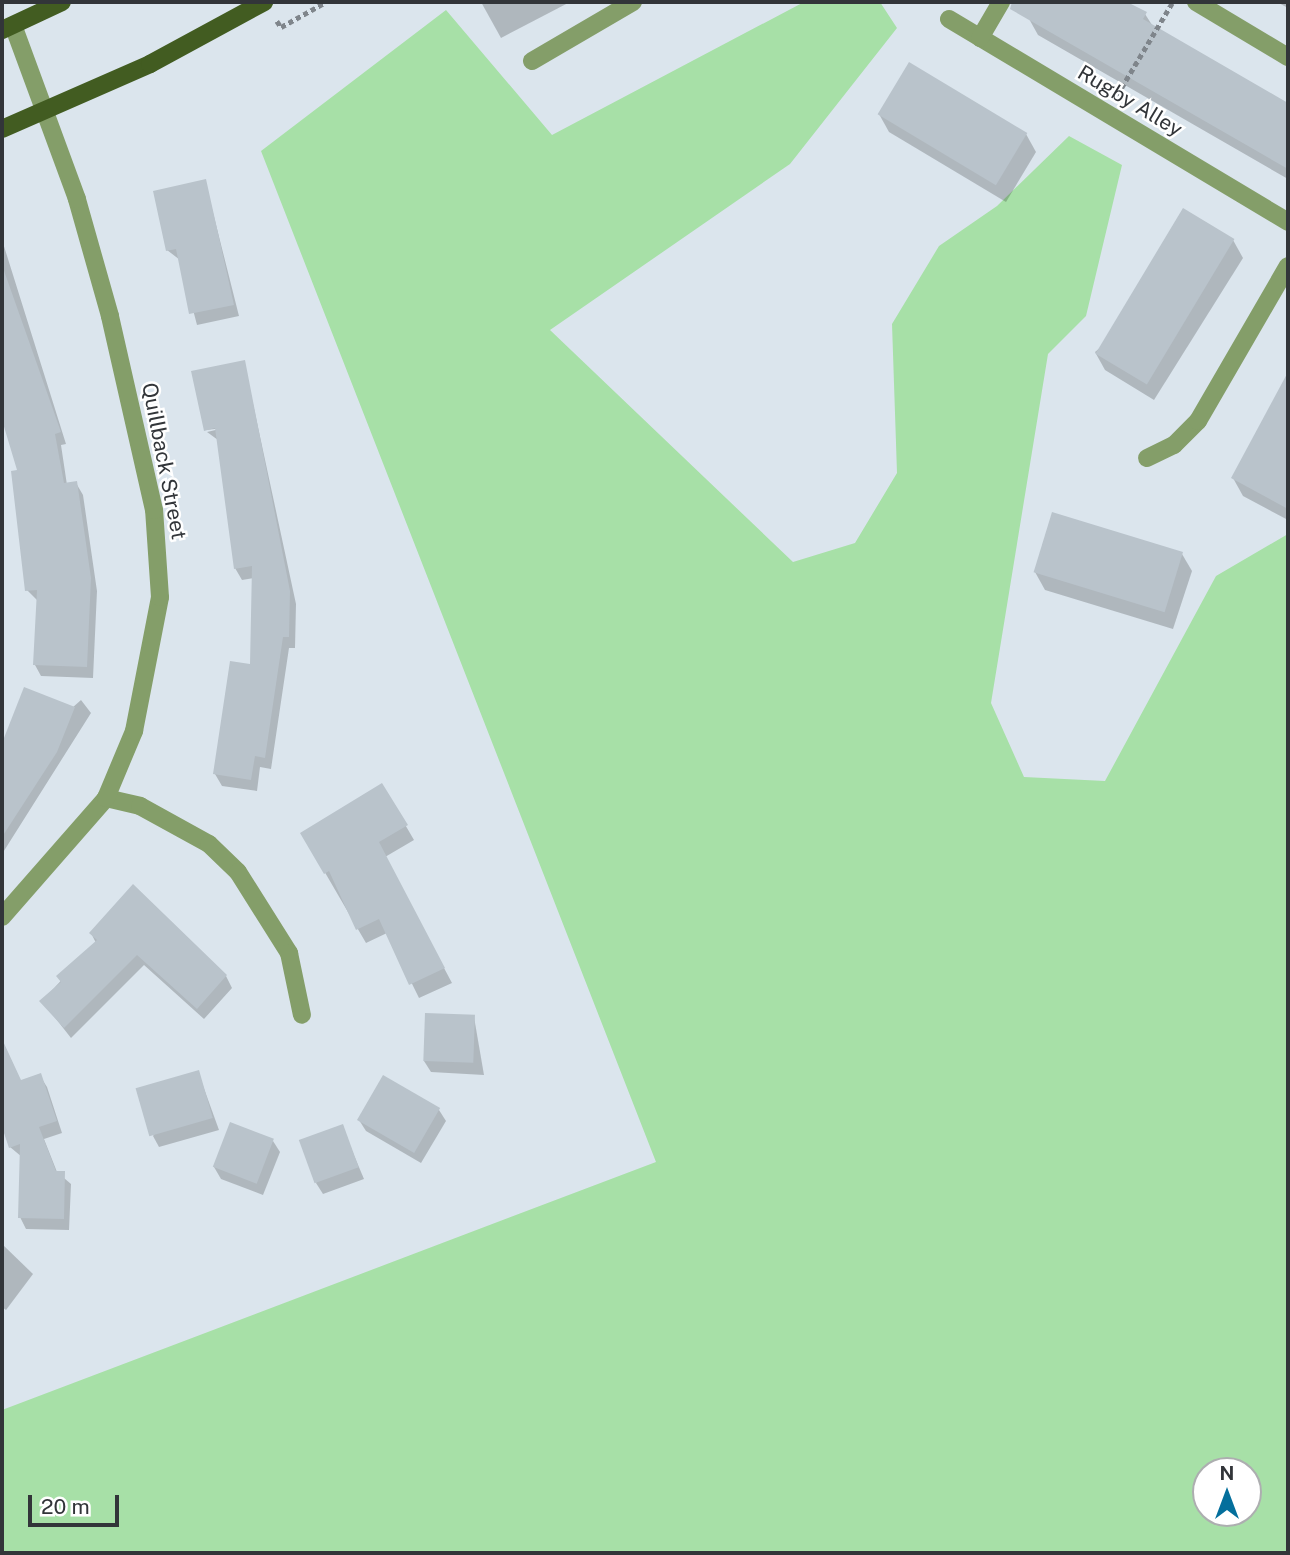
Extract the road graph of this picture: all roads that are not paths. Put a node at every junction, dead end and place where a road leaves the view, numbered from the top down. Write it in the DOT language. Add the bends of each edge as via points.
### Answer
graph roads {
  1 [pos="62,2"];
  2 [pos="264,2"];
  3 [pos="633,2"];
  4 [pos="1001,2"];
  5 [pos="1196,2"];
  6 [pos="948,19"];
  7 [pos="7,27"];
  8 [pos="980,38"];
  9 [pos="1288,57"];
  10 [pos="532,61"];
  11 [pos="45,111"];
  12 [pos="2,129"];
  13 [pos="1288,222"];
  14 [pos="1288,266"];
  15 [pos="1147,458"];
  16 [pos="106,798"];
  17 [pos="2,918"];
  18 [pos="303,1015"];
  1 -- 7 [label="main road"];
  2 -- 11 [label="main road"];
  3 -- 10 [label="street"];
  4 -- 8 [label="street"];
  5 -- 9 [label="street"];
  6 -- 8 [label="street, Rugby Alley"];
  7 -- 11 [label="street, Quillback Street"];
  8 -- 13 [label="street, Rugby Alley"];
  11 -- 12 [label="main road"];
  11 -- 16 [label="street, Quillback Street" via="110,316 159,554 151,659 134,731"];
  14 -- 15 [label="street" via="1198,421 1174,445"];
  16 -- 17 [label="street, Quillback Street"];
  16 -- 18 [label="street" via="140,806 209,844 238,872 289,953"];
}
